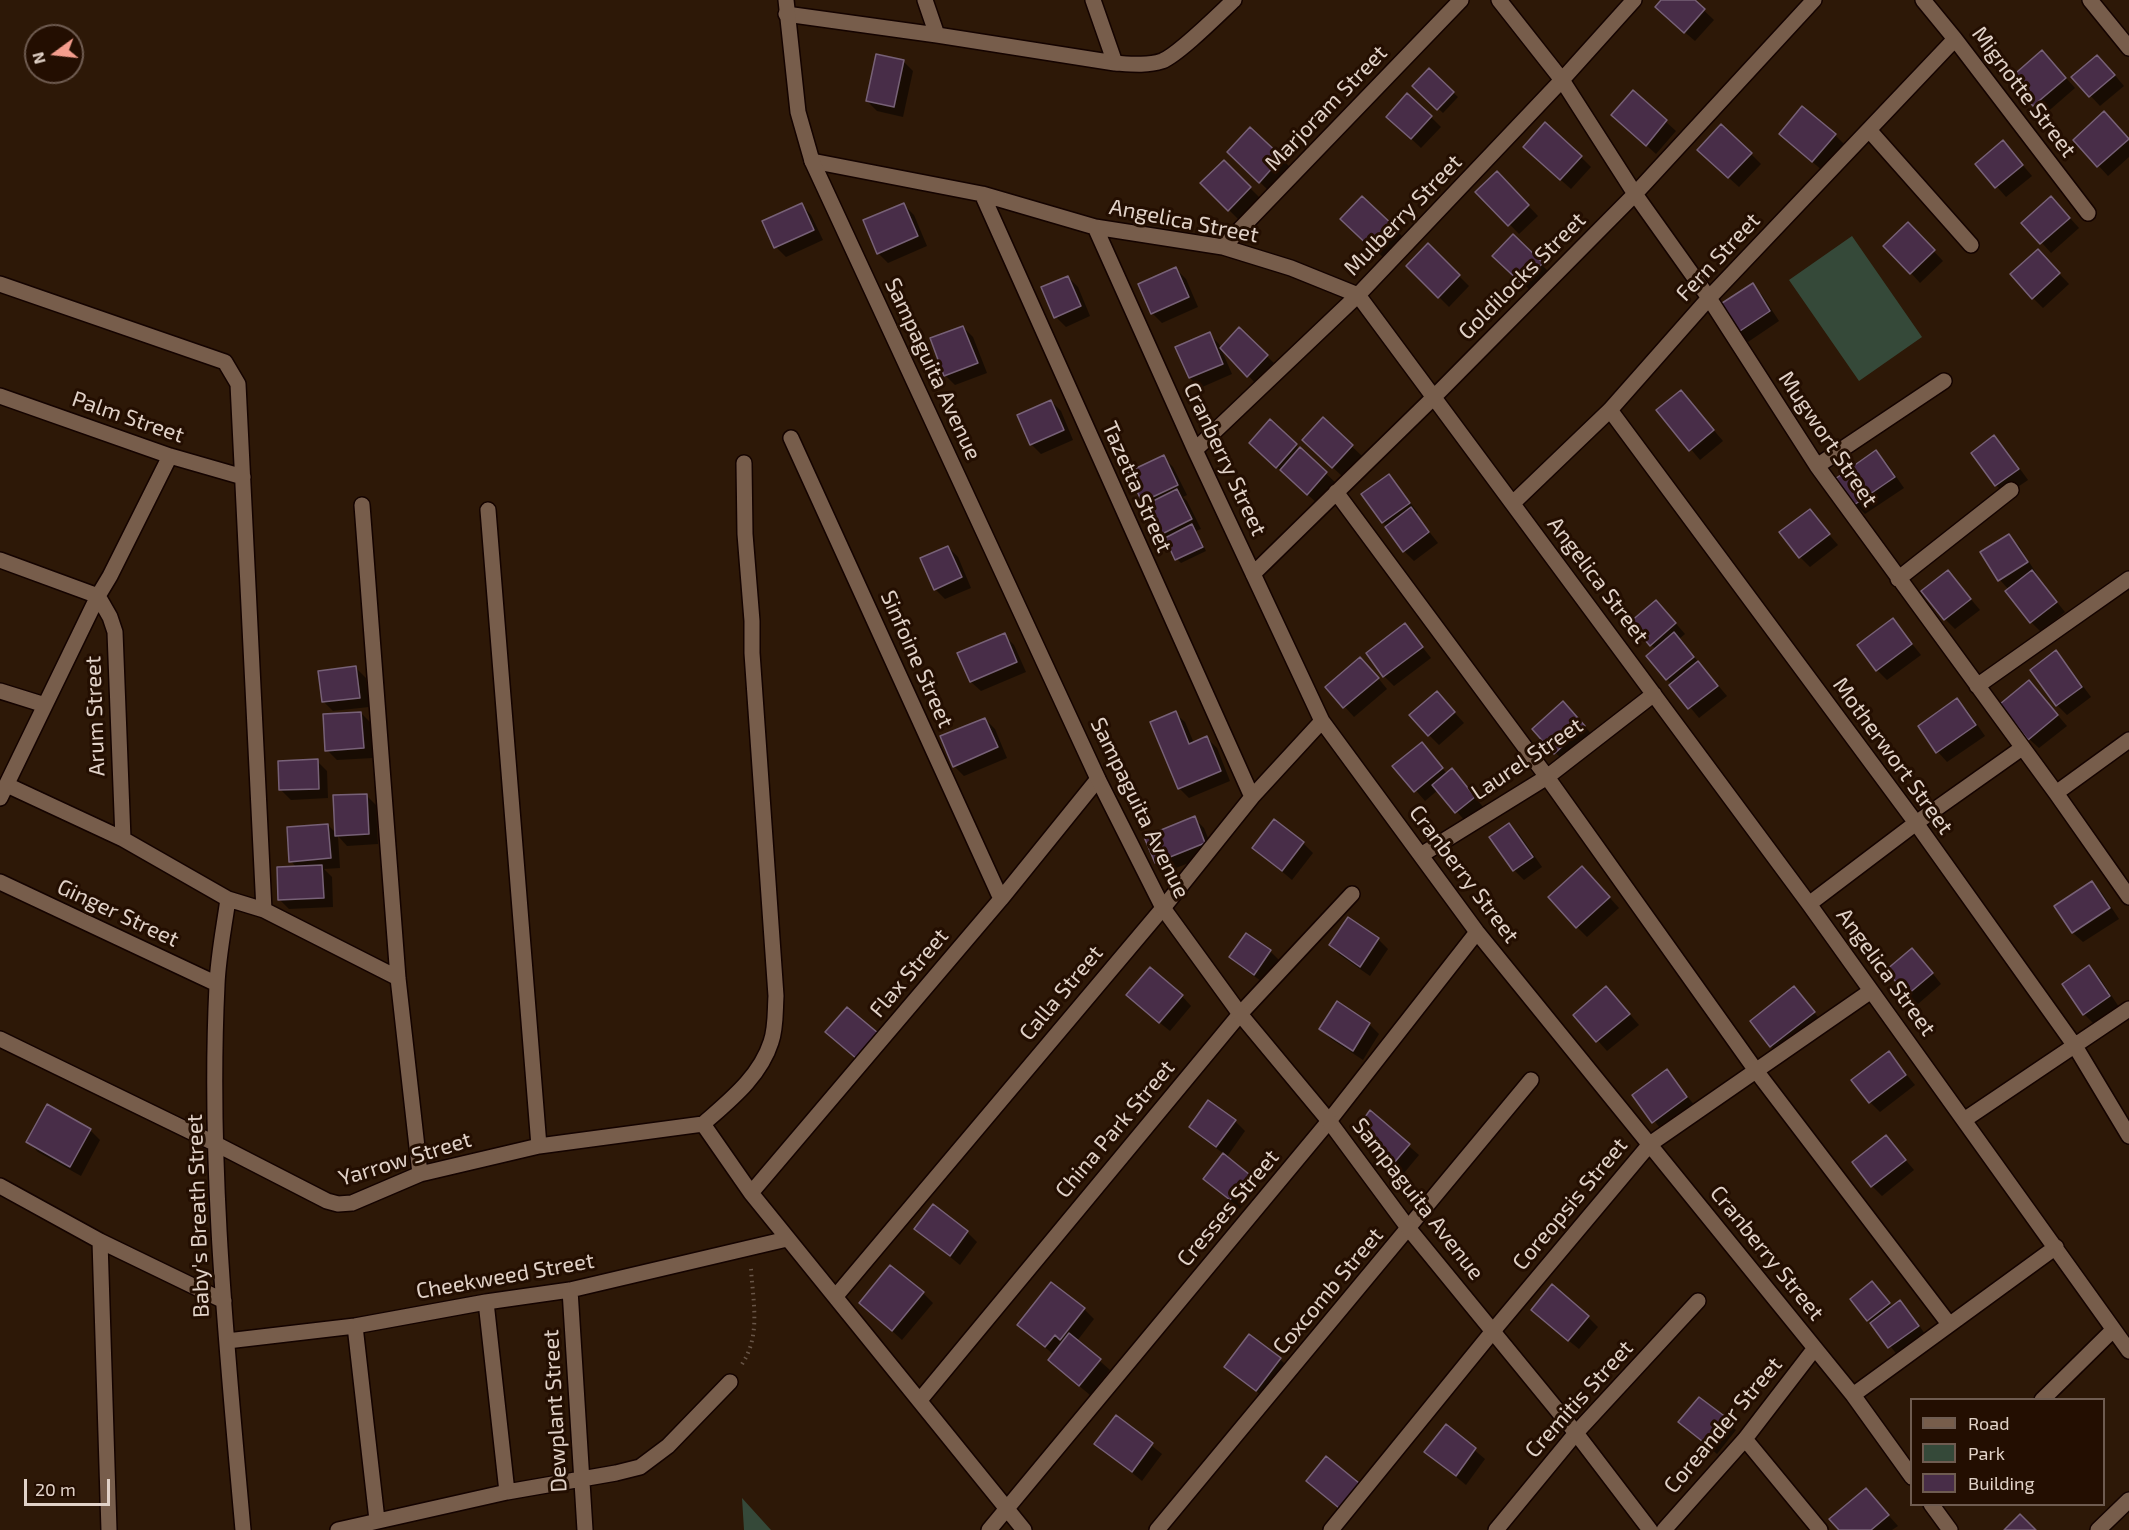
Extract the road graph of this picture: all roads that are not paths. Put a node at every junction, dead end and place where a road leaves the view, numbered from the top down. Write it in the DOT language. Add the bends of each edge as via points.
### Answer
graph roads {
  1 [pos="925,0"];
  2 [pos="1093,0"];
  3 [pos="1234,0"];
  4 [pos="1461,0"];
  5 [pos="1499,0"];
  6 [pos="1634,0"];
  7 [pos="1814,0"];
  8 [pos="1923,0"];
  9 [pos="2090,0"];
  10 [pos="786,7"];
  11 [pos="937,35"];
  12 [pos="1955,39"];
  13 [pos="2129,48"];
  14 [pos="1115,63"];
  15 [pos="1562,80"];
  16 [pos="1869,130"];
  17 [pos="812,161"];
  18 [pos="982,194"];
  19 [pos="1635,194"];
  20 [pos="2088,213"];
  21 [pos="1095,226"];
  22 [pos="1971,245"];
  23 [pos="1223,247"];
  24 [pos="0,284"];
  25 [pos="1358,295"];
  26 [pos="1709,298"];
  27 [pos="1944,381"];
  28 [pos="0,396"];
  29 [pos="1434,396"];
  30 [pos="1610,410"];
  31 [pos="791,438"];
  32 [pos="1195,450"];
  33 [pos="170,456"];
  34 [pos="744,463"];
  35 [pos="1817,466"];
  36 [pos="243,477"];
  37 [pos="2011,490"];
  38 [pos="1336,492"];
  39 [pos="1513,503"];
  40 [pos="362,505"];
  41 [pos="488,510"];
  42 [pos="0,560"];
  43 [pos="1253,574"];
  44 [pos="1898,579"];
  45 [pos="2129,579"];
  46 [pos="98,596"];
  47 [pos="1977,686"];
  48 [pos="0,691"];
  49 [pos="1654,694"];
  50 [pos="45,705"];
  51 [pos="1322,721"];
  52 [pos="2129,740"];
  53 [pos="2022,748"];
  54 [pos="1547,777"];
  55 [pos="1098,779"];
  56 [pos="3,791"];
  57 [pos="2056,793"];
  58 [pos="1252,797"];
  59 [pos="1916,823"];
  60 [pos="123,839"];
  61 [pos="1421,855"];
  62 [pos="0,882"];
  63 [pos="1352,894"];
  64 [pos="2129,897"];
  65 [pos="228,899"];
  66 [pos="1000,899"];
  67 [pos="1809,904"];
  68 [pos="1163,908"];
  69 [pos="264,910"];
  70 [pos="1477,932"];
  71 [pos="398,978"];
  72 [pos="217,984"];
  73 [pos="1871,991"];
  74 [pos="2129,1009"];
  75 [pos="1240,1014"];
  76 [pos="0,1039"];
  77 [pos="2075,1046"];
  78 [pos="1757,1072"];
  79 [pos="1531,1080"];
  80 [pos="1964,1120"];
  81 [pos="1329,1121"];
  82 [pos="703,1124"];
  83 [pos="2129,1136"];
  84 [pos="1650,1143"];
  85 [pos="216,1144"];
  86 [pos="539,1146"];
  87 [pos="420,1174"];
  88 [pos="0,1186"];
  89 [pos="751,1193"];
  90 [pos="1409,1229"];
  91 [pos="787,1239"];
  92 [pos="100,1241"];
  93 [pos="2056,1247"];
  94 [pos="570,1290"];
  95 [pos="836,1296"];
  96 [pos="224,1301"];
  97 [pos="1698,1301"];
  98 [pos="486,1302"];
  99 [pos="1949,1324"];
  100 [pos="355,1326"];
  101 [pos="2114,1330"];
  102 [pos="1493,1331"];
  103 [pos="227,1341"];
  104 [pos="1815,1348"];
  105 [pos="2129,1351"];
  106 [pos="730,1382"];
  107 [pos="1853,1395"];
  108 [pos="2044,1398"];
  109 [pos="920,1400"];
  110 [pos="1576,1433"];
  111 [pos="1745,1439"];
  112 [pos="1910,1476"];
  113 [pos="581,1478"];
  114 [pos="507,1492"];
  115 [pos="2129,1500"];
  116 [pos="1934,1506"];
  117 [pos="1006,1507"];
  118 [pos="378,1521"];
  119 [pos="109,1530"];
  120 [pos="243,1530"];
  121 [pos="338,1530"];
  122 [pos="585,1530"];
  123 [pos="989,1530"];
  124 [pos="1024,1530"];
  125 [pos="1157,1530"];
  126 [pos="1331,1530"];
  127 [pos="1496,1530"];
  128 [pos="1650,1530"];
  129 [pos="1664,1530"];
  130 [pos="1820,1530"];
  131 [pos="1950,1530"];
  132 [pos="2098,1530"];
  1 -- 11 [label="street"];
  2 -- 14 [label="street"];
  3 -- 14 [label="street" via="1163,61 1142,65"];
  4 -- 23 [label="street, Marjoram Street"];
  5 -- 15 [label="street, Mugwort Street"];
  6 -- 15 [label="street, Mulberry Street"];
  7 -- 19 [label="street, Goldilocks Street"];
  8 -- 12 [label="street, Mignotte Street"];
  9 -- 13 [label="street"];
  10 -- 11 [label="street"];
  10 -- 17 [label="street, Sampaguita Avenue" via="798,112"];
  11 -- 14 [label="street"];
  12 -- 16 [label="street, Fern Street"];
  12 -- 20 [label="street, Mignotte Street"];
  15 -- 19 [label="street, Mugwort Street"];
  15 -- 25 [label="street, Mulberry Street"];
  16 -- 22 [label="street"];
  16 -- 26 [label="street, Fern Street"];
  17 -- 18 [label="street, Angelica Street"];
  17 -- 55 [label="street, Sampaguita Avenue"];
  18 -- 21 [label="street, Angelica Street"];
  18 -- 58 [label="street, Tazetta Street"];
  19 -- 26 [label="street, Mugwort Street"];
  19 -- 29 [label="street, Goldilocks Street"];
  21 -- 23 [label="street, Angelica Street"];
  21 -- 32 [label="street, Cranberry Street"];
  23 -- 25 [label="street, Angelica Street"];
  24 -- 36 [label="street" via="225,362 238,384"];
  25 -- 29 [label="street, Angelica Street"];
  25 -- 32 [label="street, Mulberry Street"];
  26 -- 30 [label="street, Fern Street"];
  26 -- 35 [label="street, Mugwort Street"];
  27 -- 35 [label="street"];
  28 -- 33 [label="street, Palm Street"];
  29 -- 38 [label="street, Goldilocks Street"];
  29 -- 39 [label="street, Angelica Street"];
  30 -- 39 [label="street, Fern Street"];
  30 -- 59 [label="street, Motherwort Street"];
  31 -- 66 [label="street, Sinfoine Street"];
  32 -- 43 [label="street, Cranberry Street"];
  33 -- 36 [label="street, Palm Street"];
  33 -- 46 [label="street"];
  34 -- 82 [label="street" via="775,1023 759,1068"];
  35 -- 44 [label="street, Mugwort Street"];
  36 -- 69 [label="street"];
  37 -- 44 [label="street"];
  38 -- 43 [label="street, Goldilocks Street"];
  38 -- 54 [label="street"];
  39 -- 49 [label="street, Angelica Street"];
  40 -- 71 [label="street"];
  41 -- 86 [label="street"];
  42 -- 46 [label="street"];
  43 -- 51 [label="street, Cranberry Street"];
  44 -- 47 [label="street, Mugwort Street"];
  45 -- 47 [label="street"];
  46 -- 50 [label="street"];
  46 -- 60 [label="street, Arum Street" via="115,632"];
  47 -- 53 [label="street, Mugwort Street"];
  48 -- 50 [label="street"];
  49 -- 54 [label="street, Laurel Street"];
  49 -- 67 [label="street, Angelica Street"];
  50 -- 56 [label="street"];
  51 -- 58 [label="street, Calla Street"];
  51 -- 61 [label="street, Cranberry Street"];
  52 -- 57 [label="street"];
  53 -- 57 [label="street, Mugwort Street"];
  53 -- 59 [label="street"];
  54 -- 61 [label="street, Laurel Street"];
  54 -- 78 [label="street"];
  55 -- 66 [label="street, Flax Street"];
  55 -- 68 [label="street, Sampaguita Avenue"];
  56 -- 60 [label="street"];
  57 -- 64 [label="street, Mugwort Street"];
  58 -- 68 [label="street, Calla Street"];
  59 -- 67 [label="street"];
  59 -- 77 [label="street, Motherwort Street"];
  60 -- 65 [label="street"];
  61 -- 70 [label="street, Cranberry Street"];
  62 -- 72 [label="street, Ginger Street"];
  63 -- 75 [label="street, China Park Street"];
  65 -- 69 [label="street"];
  65 -- 72 [label="street, Baby's Breath Street"];
  66 -- 89 [label="street, Flax Street"];
  67 -- 73 [label="street, Angelica Street"];
  68 -- 75 [label="street, Sampaguita Avenue"];
  68 -- 95 [label="street, Calla Street"];
  69 -- 71 [label="street"];
  70 -- 81 [label="street, Cresses Street"];
  70 -- 84 [label="street, Cranberry Street"];
  71 -- 87 [label="street"];
  72 -- 85 [label="street, Baby's Breath Street"];
  73 -- 78 [label="street, Coreopsis Street"];
  73 -- 80 [label="street, Angelica Street"];
  74 -- 77 [label="street"];
  75 -- 81 [label="street, Sampaguita Avenue"];
  75 -- 109 [label="street, China Park Street"];
  76 -- 85 [label="street, Yarrow Street"];
  77 -- 80 [label="street"];
  77 -- 83 [label="street, Motherwort Street"];
  78 -- 84 [label="street, Coreopsis Street"];
  78 -- 99 [label="street"];
  79 -- 90 [label="street, Coxcomb Street"];
  80 -- 93 [label="street, Angelica Street"];
  81 -- 90 [label="street, Sampaguita Avenue"];
  81 -- 117 [label="street, Cresses Street"];
  82 -- 86 [label="street, Yarrow Street"];
  82 -- 89 [label="street"];
  84 -- 102 [label="street, Coreopsis Street"];
  84 -- 104 [label="street, Cranberry Street"];
  85 -- 87 [label="street, Yarrow Street" via="338,1204 352,1203"];
  85 -- 96 [label="street, Baby's Breath Street"];
  86 -- 87 [label="street, Yarrow Street"];
  88 -- 92 [label="street"];
  89 -- 91 [label="street"];
  90 -- 102 [label="street, Sampaguita Avenue"];
  90 -- 125 [label="street, Coxcomb Street"];
  91 -- 94 [label="street, Cheekweed Street"];
  91 -- 95 [label="street"];
  92 -- 96 [label="street"];
  92 -- 119 [label="street"];
  93 -- 99 [label="street"];
  93 -- 101 [label="street, Angelica Street"];
  94 -- 98 [label="street, Cheekweed Street"];
  94 -- 113 [label="street, Dewplant Street"];
  95 -- 109 [label="street"];
  96 -- 103 [label="street, Baby's Breath Street"];
  97 -- 110 [label="street, Cremitis Street"];
  98 -- 100 [label="street, Cheekweed Street"];
  98 -- 114 [label="street"];
  99 -- 107 [label="street"];
  100 -- 103 [label="street, Cheekweed Street"];
  100 -- 118 [label="street"];
  101 -- 105 [label="street, Angelica Street"];
  101 -- 108 [label="street"];
  102 -- 110 [label="street, Sampaguita Avenue"];
  102 -- 126 [label="street, Coreopsis Street"];
  103 -- 120 [label="street, Baby's Breath Street"];
  104 -- 107 [label="street, Cranberry Street"];
  104 -- 111 [label="street, Coreander Street"];
  106 -- 113 [label="street" via="668,1446 640,1467"];
  107 -- 112 [label="street, Cranberry Street"];
  109 -- 117 [label="street"];
  110 -- 127 [label="street, Cremitis Street"];
  110 -- 128 [label="street, Sampaguita Avenue"];
  111 -- 129 [label="street, Coreander Street"];
  111 -- 130 [label="street"];
  113 -- 114 [label="street"];
  113 -- 122 [label="street, Dewplant Street"];
  114 -- 118 [label="street"];
  115 -- 132 [label="street"];
  116 -- 131 [label="street"];
  117 -- 123 [label="street, Cresses Street"];
  117 -- 124 [label="street"];
  118 -- 121 [label="street"];
}
